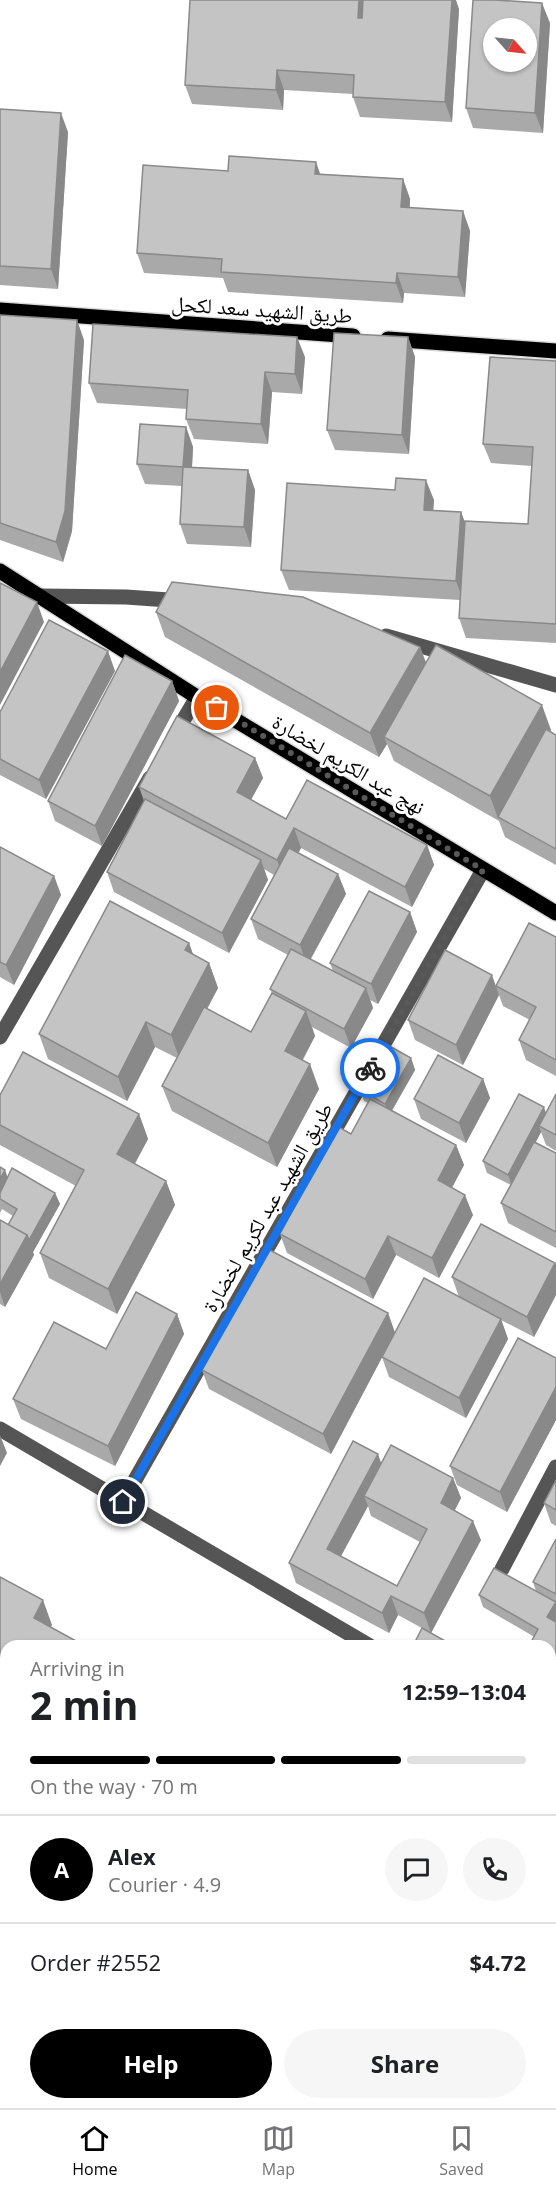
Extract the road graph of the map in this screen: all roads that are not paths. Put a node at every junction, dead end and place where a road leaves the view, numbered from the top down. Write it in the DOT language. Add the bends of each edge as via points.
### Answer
graph roads {
  1 [pos="0,310"];
  2 [pos="556,351"];
  3 [pos="0,571"];
  4 [pos="42,596"];
  5 [pos="193,602"];
  6 [pos="371,632"];
  7 [pos="556,685"];
  8 [pos="197,697"];
  9 [pos="167,748"];
  10 [pos="155,769"];
  11 [pos="483,870"];
  12 [pos="556,913"];
  13 [pos="0,1037"];
  14 [pos="0,1429"];
  15 [pos="556,1467"];
  16 [pos="123,1502"];
  17 [pos="502,1569"];
  18 [pos="360,1640"];
  1 -- 2 [label="main road, طريق الشهيد سعد لكحل"];
  3 -- 4 [label="main road, نهج عبد الكريم لخضارة"];
  4 -- 5 [label="street"];
  4 -- 8 [label="main road, نهج عبد الكريم لخضارة"];
  6 -- 7 [label="street"];
  8 -- 9 [label="street"];
  8 -- 11 [label="main road, نهج عبد الكريم لخضارة"];
  10 -- 13 [label="street"];
  11 -- 12 [label="main road, نهج عبد الكريم لخضارة"];
  11 -- 16 [label="street, طريق الشهيد عبد لكريم لخضارة"];
  14 -- 16 [label="street"];
  15 -- 17 [label="street"];
  16 -- 18 [label="street"];
}
